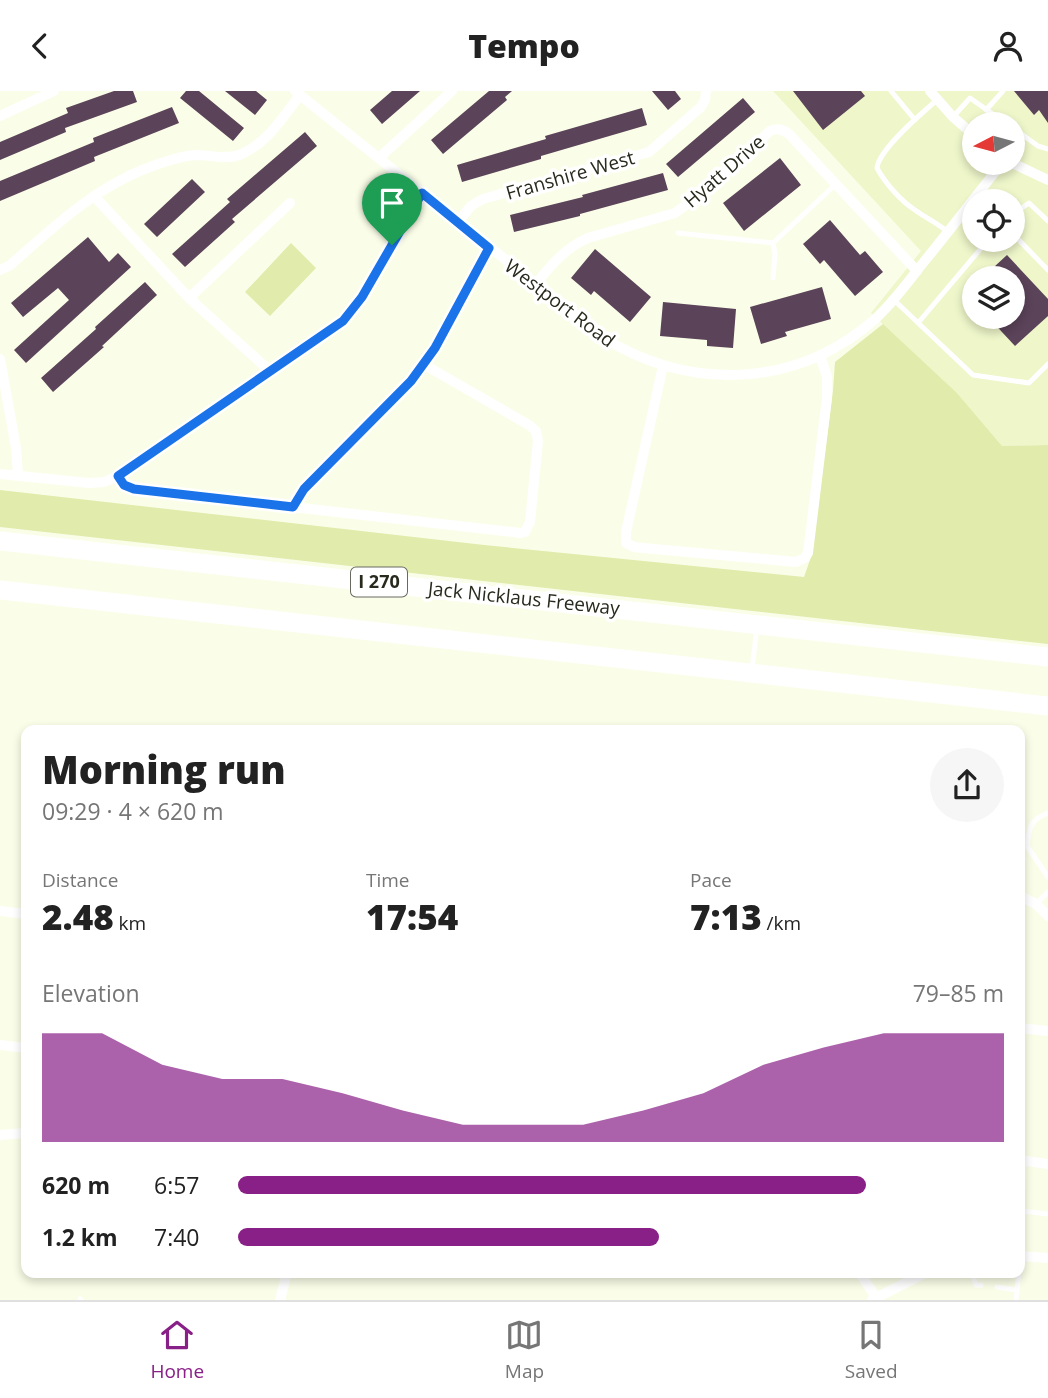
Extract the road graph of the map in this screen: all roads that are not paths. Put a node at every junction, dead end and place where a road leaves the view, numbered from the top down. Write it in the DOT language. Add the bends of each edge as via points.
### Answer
graph roads {
  1 [pos="54,91"];
  2 [pos="452,91"];
  3 [pos="891,91"];
  4 [pos="1003,91"];
  5 [pos="706,92"];
  6 [pos="297,93"];
  7 [pos="934,95"];
  8 [pos="969,95"];
  9 [pos="986,110"];
  10 [pos="989,112"];
  11 [pos="0,116"];
  12 [pos="953,117"];
  13 [pos="915,120"];
  14 [pos="962,125"];
  15 [pos="1026,137"];
  16 [pos="1048,149"];
  17 [pos="379,158"];
  18 [pos="1026,170"];
  19 [pos="1048,180"];
  20 [pos="836,184"];
  21 [pos="422,193"];
  22 [pos="94,196"];
  23 [pos="290,204"];
  24 [pos="1025,206"];
  25 [pos="962,216"];
  26 [pos="1048,221"];
  27 [pos="458,222"];
  28 [pos="948,232"];
  29 [pos="678,233"];
  30 [pos="773,243"];
  31 [pos="1025,246"];
  32 [pos="489,248"];
  33 [pos="978,252"];
  34 [pos="0,270"];
  35 [pos="1048,270"];
  36 [pos="917,271"];
  37 [pos="773,278"];
  38 [pos="535,285"];
  39 [pos="189,298"];
  40 [pos="894,300"];
  41 [pos="918,323"];
  42 [pos="820,355"];
  43 [pos="0,359"];
  44 [pos="423,364"];
  45 [pos="1048,364"];
  46 [pos="663,366"];
  47 [pos="270,371"];
  48 [pos="0,474"];
  49 [pos="18,475"];
  50 [pos="118,476"];
  51 [pos="293,507"];
  52 [pos="0,541"];
  53 [pos="0,590"];
  54 [pos="758,625"];
  55 [pos="1048,657"];
  56 [pos="751,673"];
  57 [pos="1048,706"];
  58 [pos="1048,813"];
  59 [pos="1048,877"];
  60 [pos="1048,892"];
  61 [pos="1025,898"];
  62 [pos="1037,904"];
  63 [pos="0,911"];
  64 [pos="21,913"];
  65 [pos="1048,916"];
  66 [pos="1025,1029"];
  67 [pos="1048,1031"];
  68 [pos="0,1045"];
  69 [pos="21,1047"];
  70 [pos="21,1133"];
  71 [pos="0,1135"];
  72 [pos="1025,1161"];
  73 [pos="1048,1164"];
  74 [pos="1025,1211"];
  75 [pos="1048,1214"];
  76 [pos="1025,1256"];
  77 [pos="1048,1258"];
  78 [pos="286,1278"];
  79 [pos="863,1278"];
  80 [pos="915,1278"];
  81 [pos="974,1278"];
  82 [pos="1018,1278"];
  83 [pos="981,1285"];
  84 [pos="997,1287"];
  85 [pos="1017,1290"];
  86 [pos="875,1299"];
  87 [pos="280,1300"];
  88 [pos="1016,1300"];
  1 -- 11 [label="street"];
  2 -- 17 [label="street"];
  3 -- 13 [label="lane"];
  4 -- 9 [label="lane"];
  5 -- 27 [label="street, Franshire West" via="701,107 649,152 483,199"];
  6 -- 17 [label="street, Westport Road"];
  6 -- 22 [label="street" via="255,147 237,156 196,155 173,160 126,177"];
  7 -- 12 [label="street"];
  7 -- 13 [label="lane"];
  8 -- 9 [label="lane"];
  8 -- 12 [label="lane"];
  9 -- 10 [label="lane"];
  12 -- 14 [label="street"];
  13 -- 28 [label="lane" via="880,158 877,168 910,207"];
  15 -- 16 [label="lane"];
  17 -- 21 [label="street, Westport Road"];
  18 -- 19 [label="street"];
  20 -- 30 [label="lane"];
  20 -- 36 [label="street, Hyatt Drive"];
  20 -- 38 [label="street, Hyatt Drive" via="789,134 770,131 676,213 577,243 554,261"];
  21 -- 27 [label="street, Westport Road"];
  21 -- 47 [label="street" via="362,297 343,321"];
  22 -- 34 [label="street"];
  22 -- 39 [label="street"];
  23 -- 39 [label="street"];
  24 -- 26 [label="lane" via="1029,203"];
  25 -- 28 [label="street, Westport Road"];
  27 -- 32 [label="street, Westport Road"];
  28 -- 36 [label="street, Westport Road"];
  29 -- 30 [label="lane"];
  30 -- 37 [label="lane"];
  31 -- 35 [label="lane"];
  32 -- 38 [label="street, Westport Road"];
  32 -- 44 [label="street"];
  33 -- 41 [label="lane"];
  36 -- 40 [label="street, Westport Road"];
  38 -- 46 [label="street, Westport Road" via="602,337"];
  39 -- 47 [label="street"];
  40 -- 41 [label="lane"];
  40 -- 42 [label="street, Westport Road" via="855,335"];
  41 -- 45 [label="lane" via="973,375 1030,383"];
  42 -- 46 [label="street, Westport Road" via="753,374 701,374"];
  42 -- 46 [label="street" via="827,398 808,552 796,562 626,543"];
  43 -- 49 [label="street"];
  44 -- 51 [label="street" via="304,489"];
  44 -- 51 [label="street" via="536,431 530,522 525,532"];
  47 -- 50 [label="street"];
  48 -- 49 [label="street"];
  49 -- 50 [label="street" via="89,483"];
  50 -- 51 [label="street" via="134,489"];
  52 -- 54 [label="highway, Jack Nicklaus Freeway / I 270"];
  53 -- 56 [label="highway"];
  54 -- 55 [label="highway, Jack Nicklaus Freeway / I 270"];
  54 -- 56 [label="lane"];
  56 -- 57 [label="highway"];
  58 -- 59 [label="lane" via="1030,825 1027,846"];
  60 -- 62 [label="lane"];
  61 -- 62 [label="street"];
  62 -- 65 [label="street"];
  63 -- 64 [label="street"];
  66 -- 67 [label="street"];
  68 -- 69 [label="street"];
  70 -- 71 [label="street"];
  72 -- 73 [label="street"];
  74 -- 75 [label="lane"];
  76 -- 77 [label="street"];
  78 -- 87 [label="street"];
  79 -- 86 [label="street"];
  80 -- 86 [label="street"];
  81 -- 83 [label="lane"];
  82 -- 85 [label="lane"];
  84 -- 85 [label="lane"];
  85 -- 88 [label="lane"];
}
